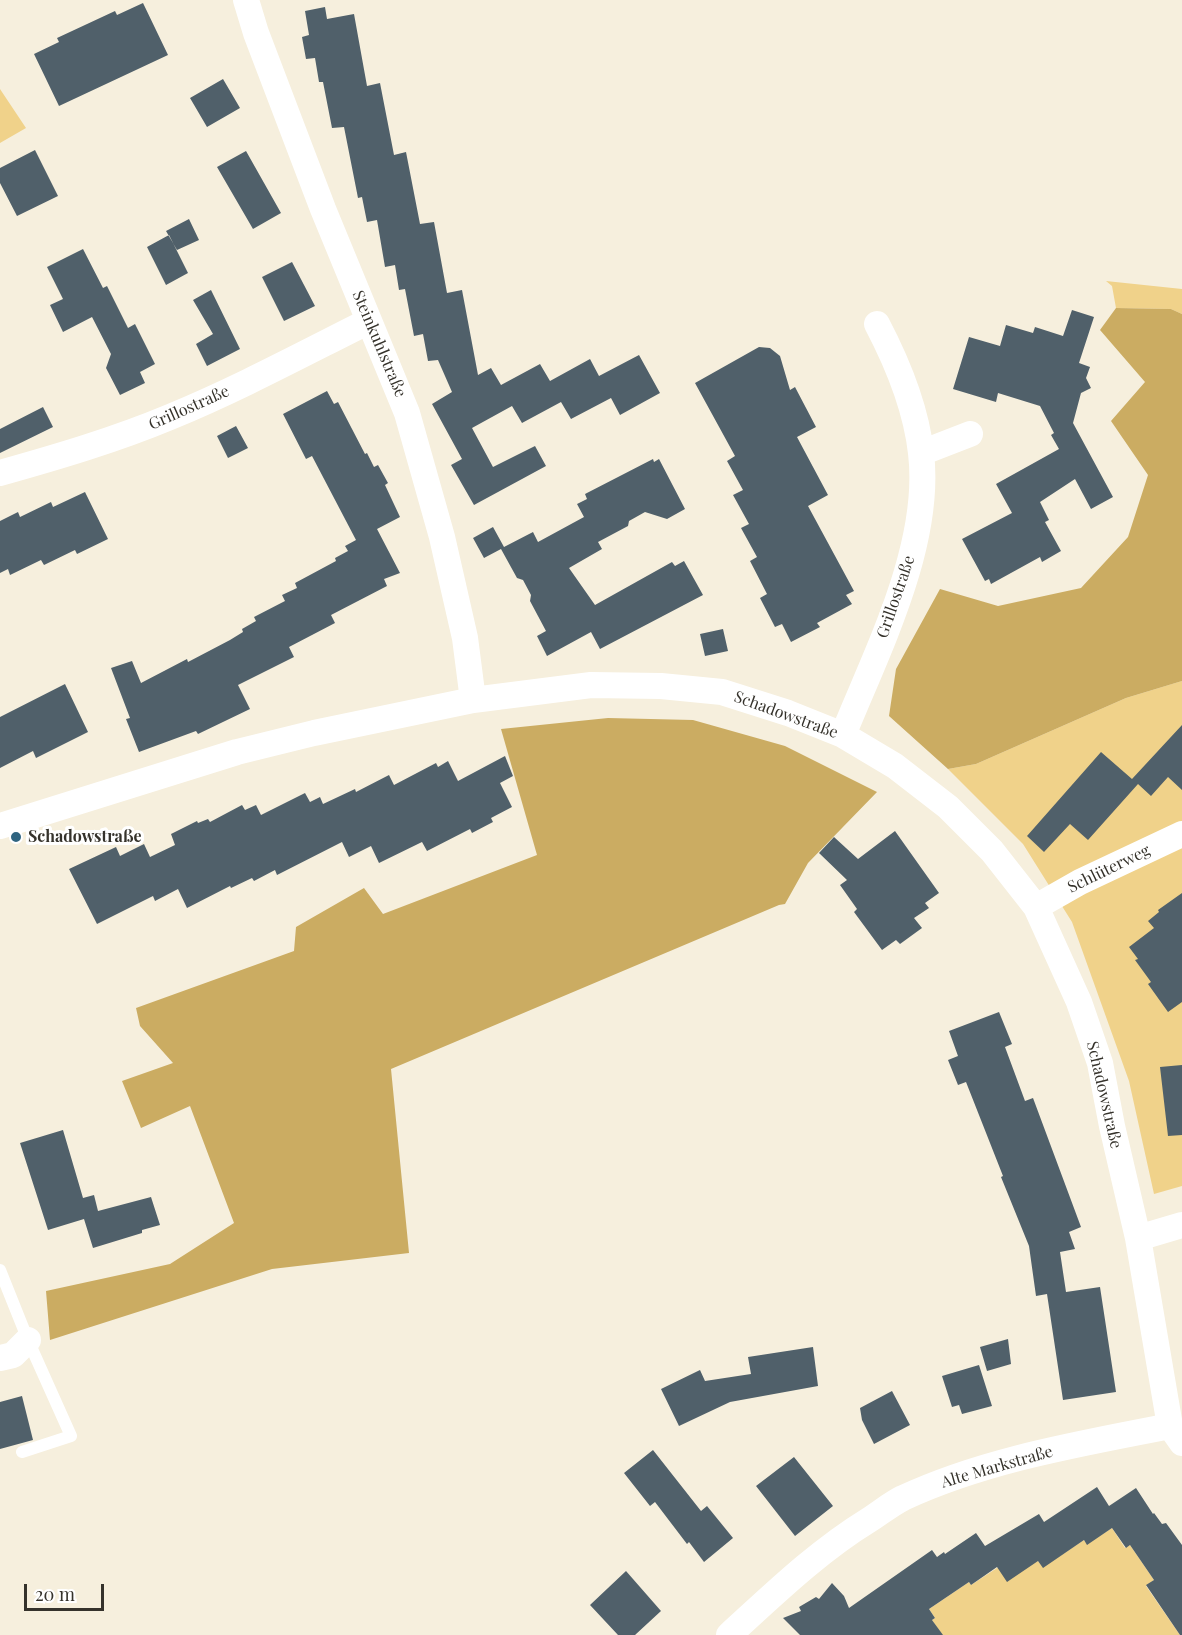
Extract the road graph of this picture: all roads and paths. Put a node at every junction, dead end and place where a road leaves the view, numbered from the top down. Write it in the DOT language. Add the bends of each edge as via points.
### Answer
graph roads {
  1 [pos="246,0"];
  2 [pos="369,321"];
  3 [pos="877,324"];
  4 [pos="970,434"];
  5 [pos="921,453"];
  6 [pos="0,474"];
  7 [pos="473,700"];
  8 [pos="843,735"];
  9 [pos="0,826"];
  10 [pos="1182,834"];
  11 [pos="1036,907"];
  12 [pos="1182,1225"];
  13 [pos="1138,1238"];
  14 [pos="0,1270"];
  15 [pos="28,1340"];
  16 [pos="0,1358"];
  17 [pos="1176,1434"];
  18 [pos="22,1452"];
  19 [pos="729,1635"];
  1 -- 2 [label="street, Steinkuhlstraße" via="322,210"];
  2 -- 6 [label="street, Grillostraße" via="171,417 82,450"];
  2 -- 7 [label="street, Steinkuhlstraße" via="422,461 465,638"];
  3 -- 5 [label="street, Grillostraße" via="905,388"];
  4 -- 5 [label="street"];
  5 -- 8 [label="street, Grillostraße" via="922,499 908,566"];
  7 -- 8 [label="street, Schadowstraße" via="591,685 661,686 722,692 788,712"];
  7 -- 9 [label="street, Schadowstraße" via="237,752"];
  8 -- 11 [label="street, Schadowstraße" via="895,766 948,807 992,851"];
  10 -- 11 [label="street, Schlüterweg"];
  11 -- 13 [label="street, Schadowstraße" via="1079,1002 1100,1063"];
  12 -- 13 [label="street"];
  13 -- 17 [label="street, Schadowstraße"];
  14 -- 15 [label="lane"];
  15 -- 16 [label="street" via="13,1355"];
  15 -- 18 [label="lane" via="71,1436"];
  17 -- 19 [label="street, Alte Markstraße" via="1068,1446 965,1473 902,1499 840,1538 793,1575"];
}
